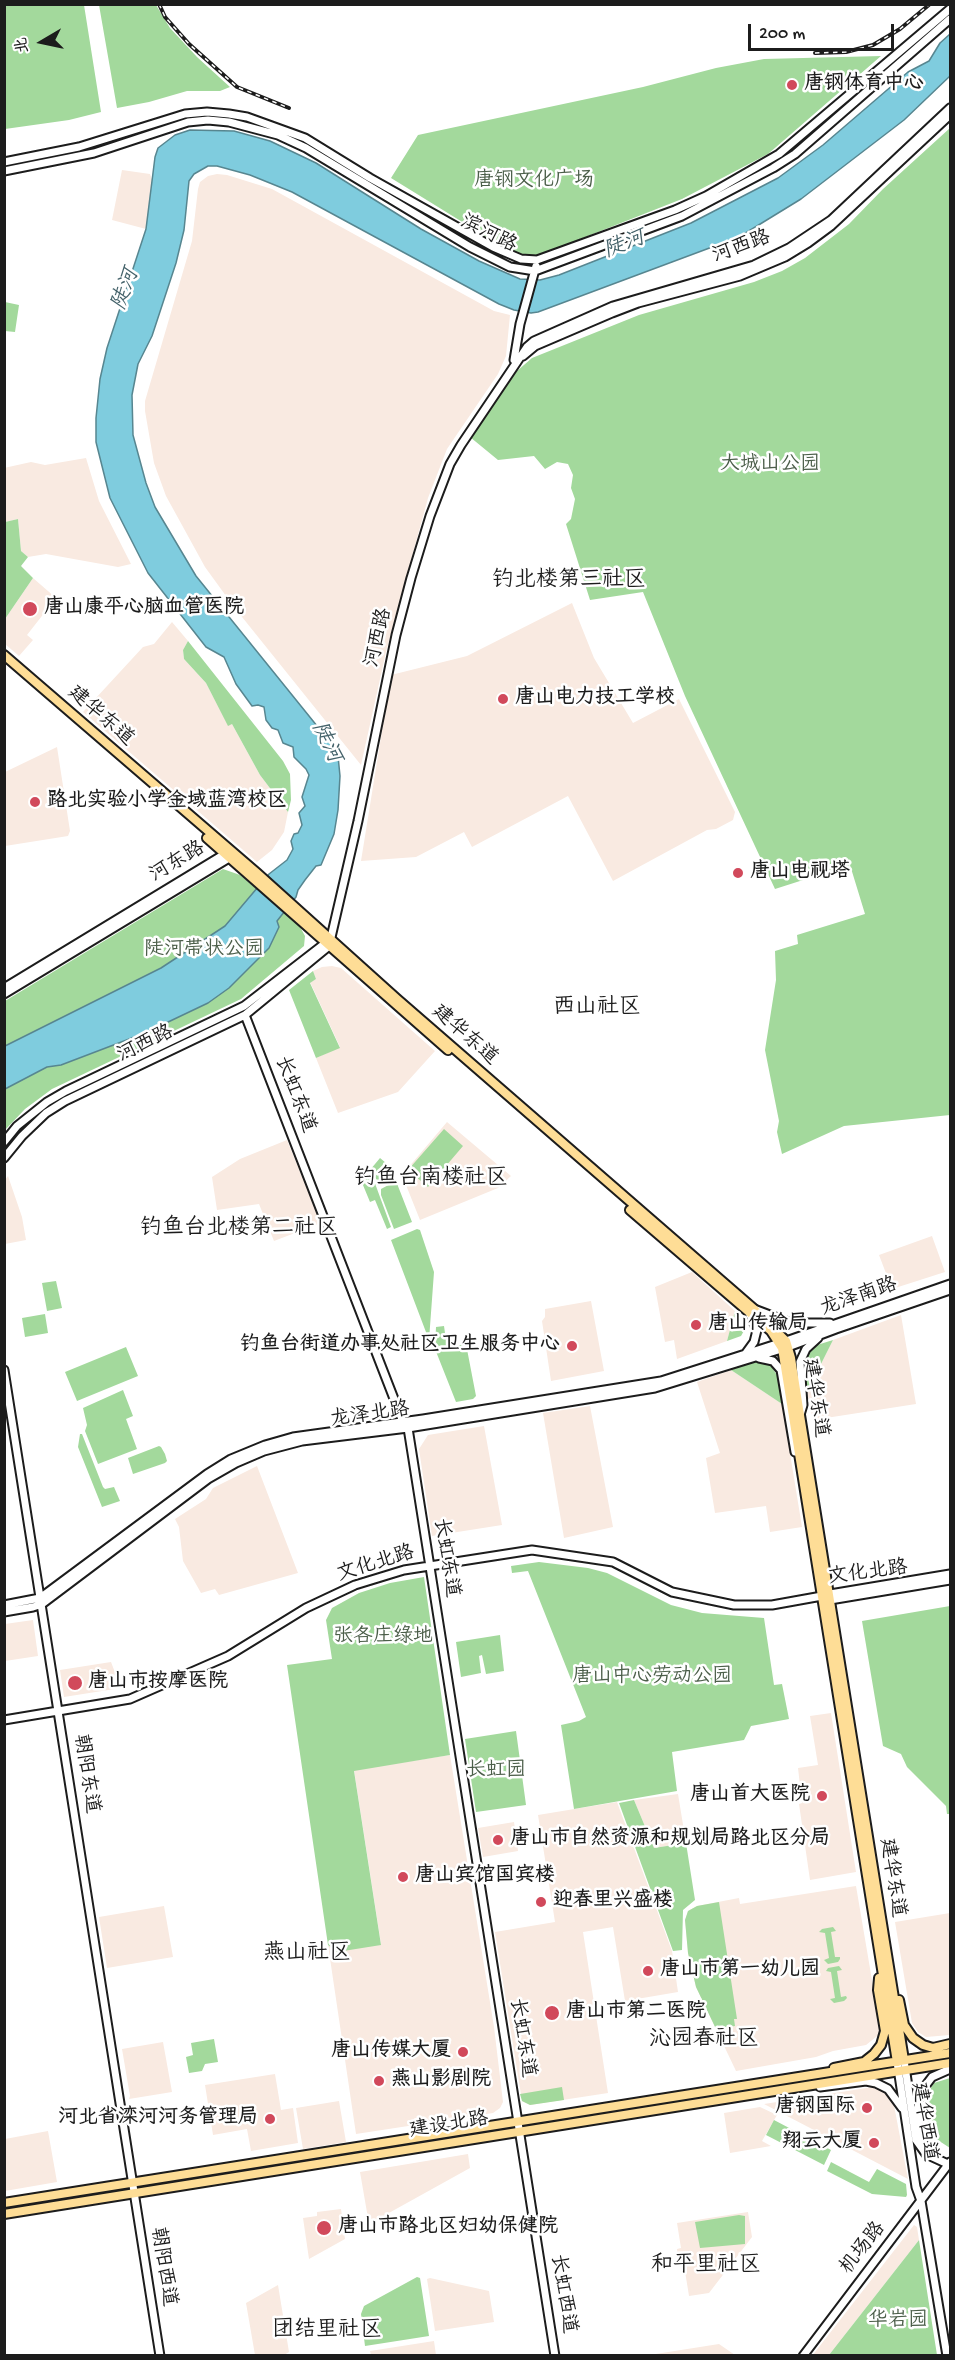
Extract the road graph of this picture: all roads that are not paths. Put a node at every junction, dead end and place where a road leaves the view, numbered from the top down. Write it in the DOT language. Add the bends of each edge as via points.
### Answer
graph roads {
  1 [pos="951,9"];
  2 [pos="951,19"];
  3 [pos="951,108"];
  4 [pos="951,115"];
  5 [pos="4,162"];
  6 [pos="4,171"];
  7 [pos="537,260"];
  8 [pos="535,273"];
  9 [pos="514,363"];
  10 [pos="4,655"];
  11 [pos="4,662"];
  12 [pos="228,854"];
  13 [pos="328,943"];
  14 [pos="4,987"];
  15 [pos="4,994"];
  16 [pos="245,1016"];
  17 [pos="4,1142"];
  18 [pos="4,1158"];
  19 [pos="951,1284"];
  20 [pos="951,1290"];
  21 [pos="736,1301"];
  22 [pos="754,1309"];
  23 [pos="834,1326"];
  24 [pos="784,1345"];
  25 [pos="743,1355"];
  26 [pos="4,1370"];
  27 [pos="708,1372"];
  28 [pos="800,1415"];
  29 [pos="405,1425"];
  30 [pos="805,1487"];
  31 [pos="429,1566"];
  32 [pos="951,1574"];
  33 [pos="951,1580"];
  34 [pos="827,1596"];
  35 [pos="41,1601"];
  36 [pos="4,1605"];
  37 [pos="4,1612"];
  38 [pos="59,1712"];
  39 [pos="4,1720"];
  40 [pos="884,1961"];
  41 [pos="951,2044"];
  42 [pos="951,2053"];
  43 [pos="901,2061"];
  44 [pos="951,2063"];
  45 [pos="951,2069"];
  46 [pos="902,2071"];
  47 [pos="791,2080"];
  48 [pos="799,2088"];
  49 [pos="905,2113"];
  50 [pos="517,2122"];
  51 [pos="519,2132"];
  52 [pos="926,2154"];
  53 [pos="941,2161"];
  54 [pos="950,2166"];
  55 [pos="939,2178"];
  56 [pos="132,2183"];
  57 [pos="916,2187"];
  58 [pos="928,2192"];
  59 [pos="134,2193"];
  60 [pos="921,2201"];
  61 [pos="4,2203"];
  62 [pos="4,2214"];
  63 [pos="160,2355"];
  64 [pos="555,2355"];
  65 [pos="803,2355"];
  66 [pos="947,2355"];
  1 -- 7 [label="main road, 滨河路" via="779,154 675,210"];
  2 -- 8 [label="main road, 滨河路" via="795,154 773,168 682,216"];
  3 -- 9 [label="main road, 河西路" via="831,220 789,248 754,266 613,306 534,340"];
  4 -- 9 [label="main road, 河西路" via="831,226 784,257 740,276 612,313 535,346"];
  5 -- 7 [label="main road, 滨河路" via="79,147 185,114 238,116 305,138 493,247 521,259"];
  6 -- 8 [label="main road, 滨河路" via="94,153 188,122 229,122 278,135 306,148 470,247 510,267"];
  7 -- 8 [label="main road"];
  8 -- 9 [label="main road"];
  9 -- 13 [label="main road, 河西路" via="456,454 427,527 396,635"];
  10 -- 12 [label="main road, 建华东道"];
  11 -- 12 [label="main road, 建华东道"];
  12 -- 13 [label="main road, 建华东道"];
  12 -- 14 [label="main road, 河东路"];
  12 -- 15 [label="main road, 河东路"];
  13 -- 16 [label="main road, 河西路"];
  13 -- 17 [label="main road, 河西路" via="244,1006 66,1091 30,1114"];
  13 -- 21 [label="main road, 建华东道"];
  13 -- 22 [label="main road, 建华东道"];
  16 -- 18 [label="main road, 河西路" via="65,1101 33,1124"];
  16 -- 29 [label="main road, 长虹东道"];
  19 -- 23 [label="main road, 龙泽南路"];
  20 -- 23 [label="main road, 龙泽南路"];
  21 -- 24 [label="main road, 建华东道"];
  21 -- 25 [label="main road" via="753,1319 757,1330"];
  22 -- 23 [label="main road" via="791,1323"];
  22 -- 24 [label="main road, 建华东道"];
  23 -- 24 [label="main road, 龙泽南路"];
  23 -- 28 [label="main road" via="810,1345 802,1357"];
  24 -- 25 [label="main road, 龙泽北路"];
  24 -- 27 [label="main road, 龙泽北路"];
  24 -- 28 [label="main road, 建华东道"];
  24 -- 30 [label="main road, 建华东道"];
  25 -- 29 [label="main road, 龙泽北路" via="637,1386"];
  26 -- 35 [label="main road, 朝阳东道"];
  27 -- 29 [label="main road, 龙泽北路" via="637,1392"];
  27 -- 30 [label="main road" via="759,1358 778,1366 799,1476"];
  28 -- 34 [label="main road, 建华东道"];
  29 -- 31 [label="main road, 长虹东道"];
  29 -- 35 [label="main road, 龙泽北路" via="292,1443 244,1459 208,1479"];
  30 -- 34 [label="main road, 建华东道"];
  31 -- 34 [label="main road, 文化北路" via="532,1550 613,1563 672,1592 734,1605 772,1605"];
  31 -- 38 [label="main road, 文化北路" via="356,1585 306,1608 228,1656 130,1699"];
  31 -- 50 [label="main road, 长虹东道"];
  32 -- 34 [label="main road, 文化北路"];
  33 -- 34 [label="main road, 文化北路"];
  34 -- 40 [label="main road, 建华东道"];
  35 -- 36 [label="main road, 龙泽北路"];
  35 -- 37 [label="main road, 龙泽北路" via="33,1607"];
  35 -- 38 [label="main road, 朝阳东道"];
  38 -- 39 [label="main road, 文化北路"];
  38 -- 56 [label="main road, 朝阳东道"];
  40 -- 41 [label="main road" via="896,1980 907,2031 933,2048"];
  40 -- 43 [label="main road, 建华东道"];
  40 -- 47 [label="main road" via="878,1990 885,2031 879,2049 864,2062"];
  42 -- 43 [label="main road, 建设北路"];
  43 -- 46 [label="main road, 建华西道"];
  43 -- 47 [label="main road, 建设北路"];
  44 -- 46 [label="main road, 建设北路"];
  45 -- 52 [label="main road" via="932,2077 920,2093 917,2115"];
  46 -- 48 [label="main road, 建设北路"];
  46 -- 49 [label="main road, 建华西道"];
  46 -- 52 [label="main road, 建华西道" via="916,2140"];
  47 -- 50 [label="main road, 建设北路"];
  48 -- 49 [label="main road" via="876,2083 894,2095"];
  48 -- 51 [label="main road, 建设北路"];
  49 -- 57 [label="main road, 建华西道"];
  50 -- 51 [label="main road, 长虹东道"];
  50 -- 56 [label="main road, 建设北路"];
  51 -- 59 [label="main road, 建设北路"];
  51 -- 64 [label="main road, 长虹西道"];
  52 -- 53 [label="main road, 建华西道"];
  53 -- 54 [label="main road, 建华西道"];
  53 -- 55 [label="main road"];
  54 -- 55 [label="main road, 机场路"];
  55 -- 58 [label="main road, 机场路"];
  56 -- 59 [label="main road, 朝阳西道"];
  56 -- 61 [label="main road, 建设北路"];
  57 -- 58 [label="main road"];
  57 -- 60 [label="main road, 建华西道"];
  58 -- 60 [label="main road, 机场路"];
  59 -- 62 [label="main road, 建设北路"];
  59 -- 63 [label="main road, 朝阳西道"];
  60 -- 65 [label="main road, 机场路"];
  60 -- 66 [label="main road, 建华西道"];
}
